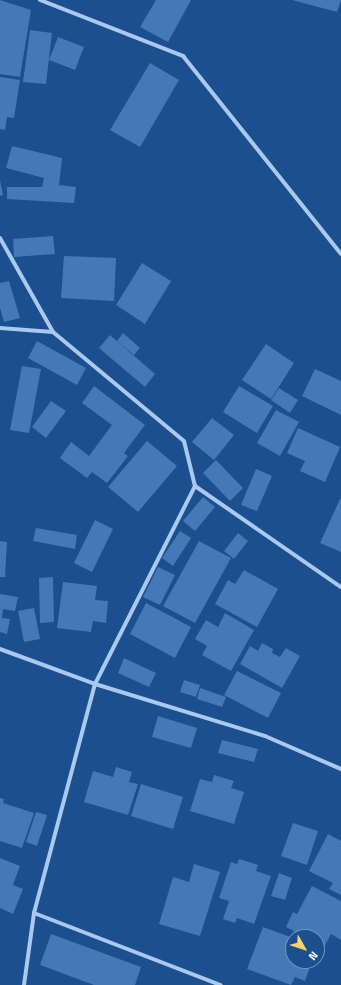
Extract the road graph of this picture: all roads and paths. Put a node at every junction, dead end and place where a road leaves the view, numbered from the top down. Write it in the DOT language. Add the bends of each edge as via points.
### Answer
graph roads {
  1 [pos="40,0"];
  2 [pos="0,238"];
  3 [pos="341,254"];
  4 [pos="0,328"];
  5 [pos="53,332"];
  6 [pos="195,486"];
  7 [pos="341,587"];
  8 [pos="0,649"];
  9 [pos="95,684"];
  10 [pos="341,769"];
  11 [pos="34,913"];
  12 [pos="24,985"];
  13 [pos="221,985"];
  1 -- 3 [label="street" via="183,56"];
  2 -- 5 [label="street"];
  4 -- 5 [label="street"];
  5 -- 6 [label="street" via="184,442"];
  6 -- 7 [label="street"];
  6 -- 9 [label="street"];
  8 -- 9 [label="street"];
  9 -- 10 [label="street" via="265,736"];
  9 -- 11 [label="street"];
  11 -- 12 [label="street"];
  11 -- 13 [label="street"];
}
